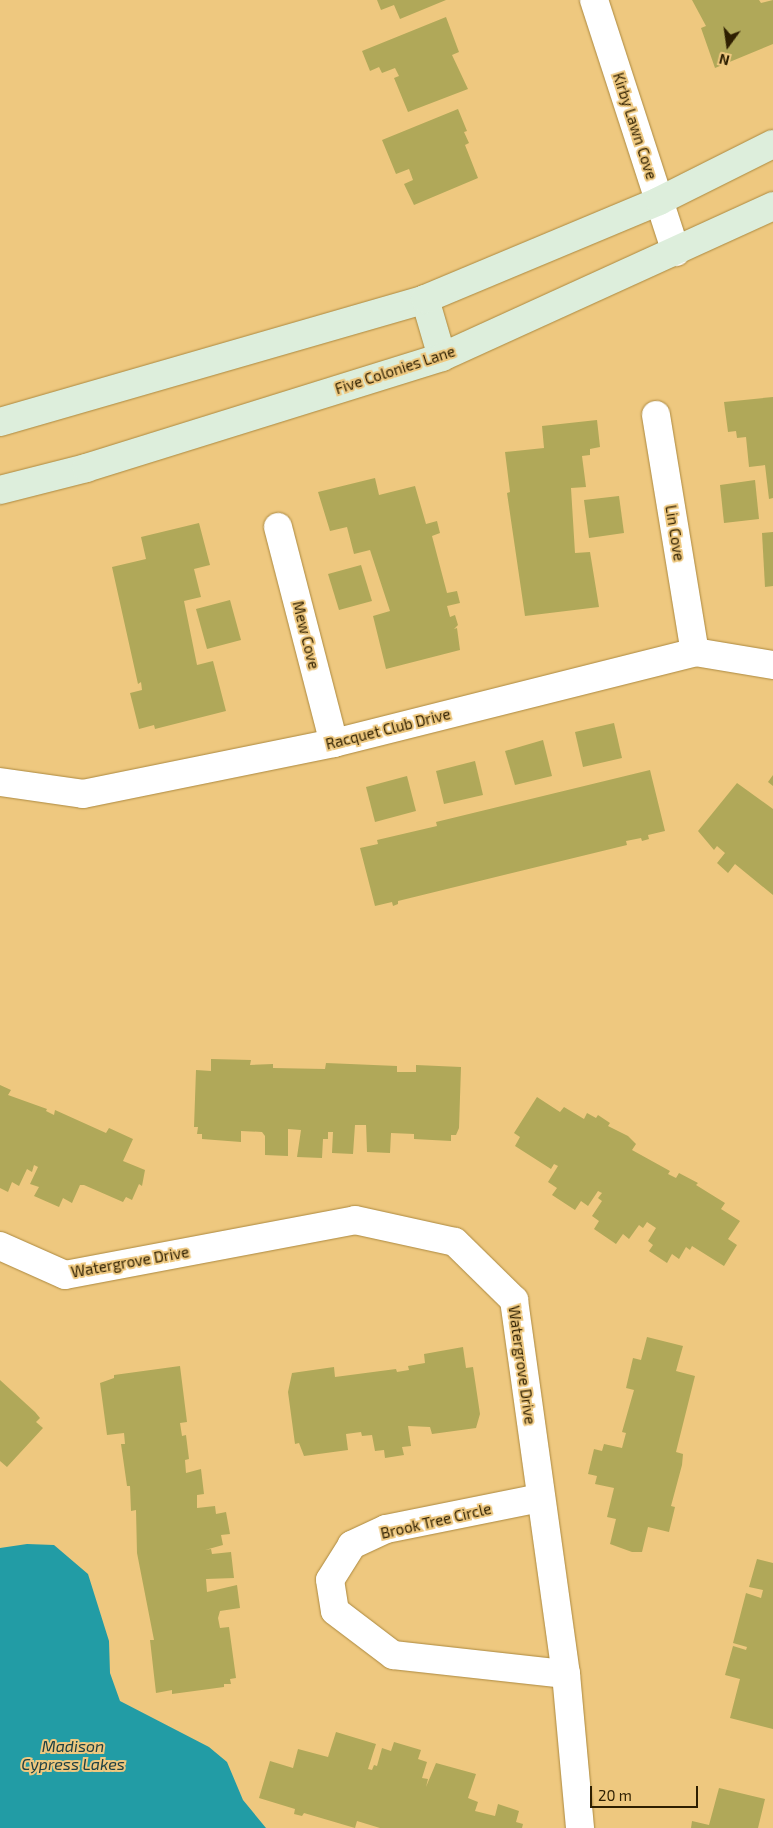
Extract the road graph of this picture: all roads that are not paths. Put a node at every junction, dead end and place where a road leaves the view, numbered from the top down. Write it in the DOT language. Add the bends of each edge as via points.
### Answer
graph roads {
  1 [pos="594,0"];
  2 [pos="773,144"];
  3 [pos="659,201"];
  4 [pos="773,206"];
  5 [pos="676,252"];
  6 [pos="425,299"];
  7 [pos="442,357"];
  8 [pos="656,415"];
  9 [pos="0,422"];
  10 [pos="0,490"];
  11 [pos="278,527"];
  12 [pos="694,652"];
  13 [pos="773,665"];
  14 [pos="334,743"];
  15 [pos="0,782"];
  16 [pos="0,1246"];
  17 [pos="540,1498"];
  18 [pos="566,1674"];
  19 [pos="580,1828"];
  1 -- 3 [label="street, Kirby Lawn Cove"];
  2 -- 3 [label="street"];
  3 -- 5 [label="street, Kirby Lawn Cove"];
  3 -- 6 [label="street"];
  4 -- 5 [label="street, Five Colonies Lane"];
  5 -- 7 [label="street, Five Colonies Lane"];
  6 -- 7 [label="street"];
  6 -- 9 [label="street"];
  7 -- 10 [label="street, Five Colonies Lane" via="86,468"];
  8 -- 12 [label="street, Lin Cove"];
  11 -- 14 [label="street, Mew Cove"];
  12 -- 13 [label="street, Racquet Club Drive"];
  12 -- 14 [label="street, Racquet Club Drive"];
  14 -- 15 [label="street, Racquet Club Drive" via="83,794"];
  16 -- 17 [label="street, Watergrove Drive" via="65,1275 355,1220 455,1242 514,1300"];
  17 -- 18 [label="street, Watergrove Drive"];
  17 -- 18 [label="street, Brook Tree Circle" via="386,1529 352,1545 330,1580 335,1611 393,1654"];
  18 -- 19 [label="street, Watergrove Drive"];
}
